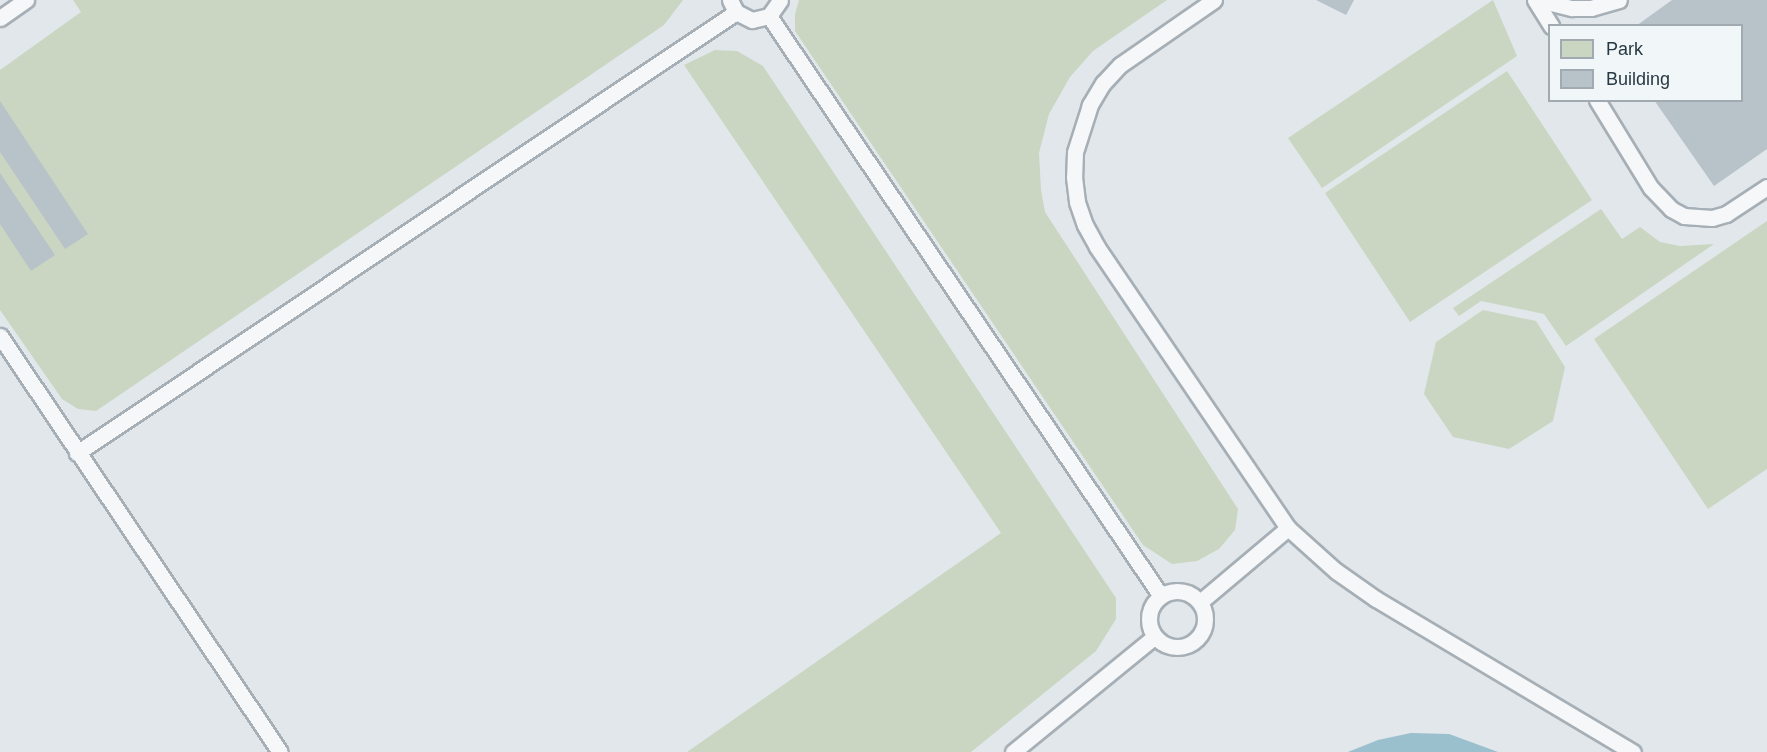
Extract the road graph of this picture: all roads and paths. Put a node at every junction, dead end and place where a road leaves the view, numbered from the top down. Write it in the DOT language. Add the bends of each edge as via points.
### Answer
graph roads {
  1 [pos="26,0"];
  2 [pos="780,0"];
  3 [pos="1214,0"];
  4 [pos="1537,0"];
  5 [pos="1619,0"];
  6 [pos="733,6"];
  7 [pos="769,16"];
  8 [pos="0,18"];
  9 [pos="1550,24"];
  10 [pos="1598,102"];
  11 [pos="1767,187"];
  12 [pos="0,336"];
  13 [pos="77,453"];
  14 [pos="1288,528"];
  15 [pos="1161,596"];
  16 [pos="1200,602"];
  17 [pos="1154,637"];
  18 [pos="280,752"];
  19 [pos="1013,752"];
  20 [pos="1633,752"];
  1 -- 8 [label="lane"];
  2 -- 7 [label="lane"];
  3 -- 14 [label="lane" via="1140,50 1103,83 1087,112 1075,152 1077,201 1097,247"];
  4 -- 5 [label="lane" via="1572,8 1591,8"];
  4 -- 9 [label="lane"];
  6 -- 7 [label="lane" via="752,20"];
  6 -- 13 [label="lane"];
  7 -- 15 [label="lane"];
  10 -- 11 [label="lane" via="1651,188 1671,209 1684,216 1712,218 1726,214"];
  12 -- 13 [label="lane"];
  13 -- 18 [label="lane"];
  14 -- 16 [label="lane"];
  14 -- 20 [label="lane" via="1336,571 1376,599"];
  15 -- 16 [label="lane" via="1181,591"];
  15 -- 17 [label="lane" via="1149,615"];
  16 -- 17 [label="lane" via="1204,626 1189,645 1176,648"];
  17 -- 19 [label="lane"];
}
